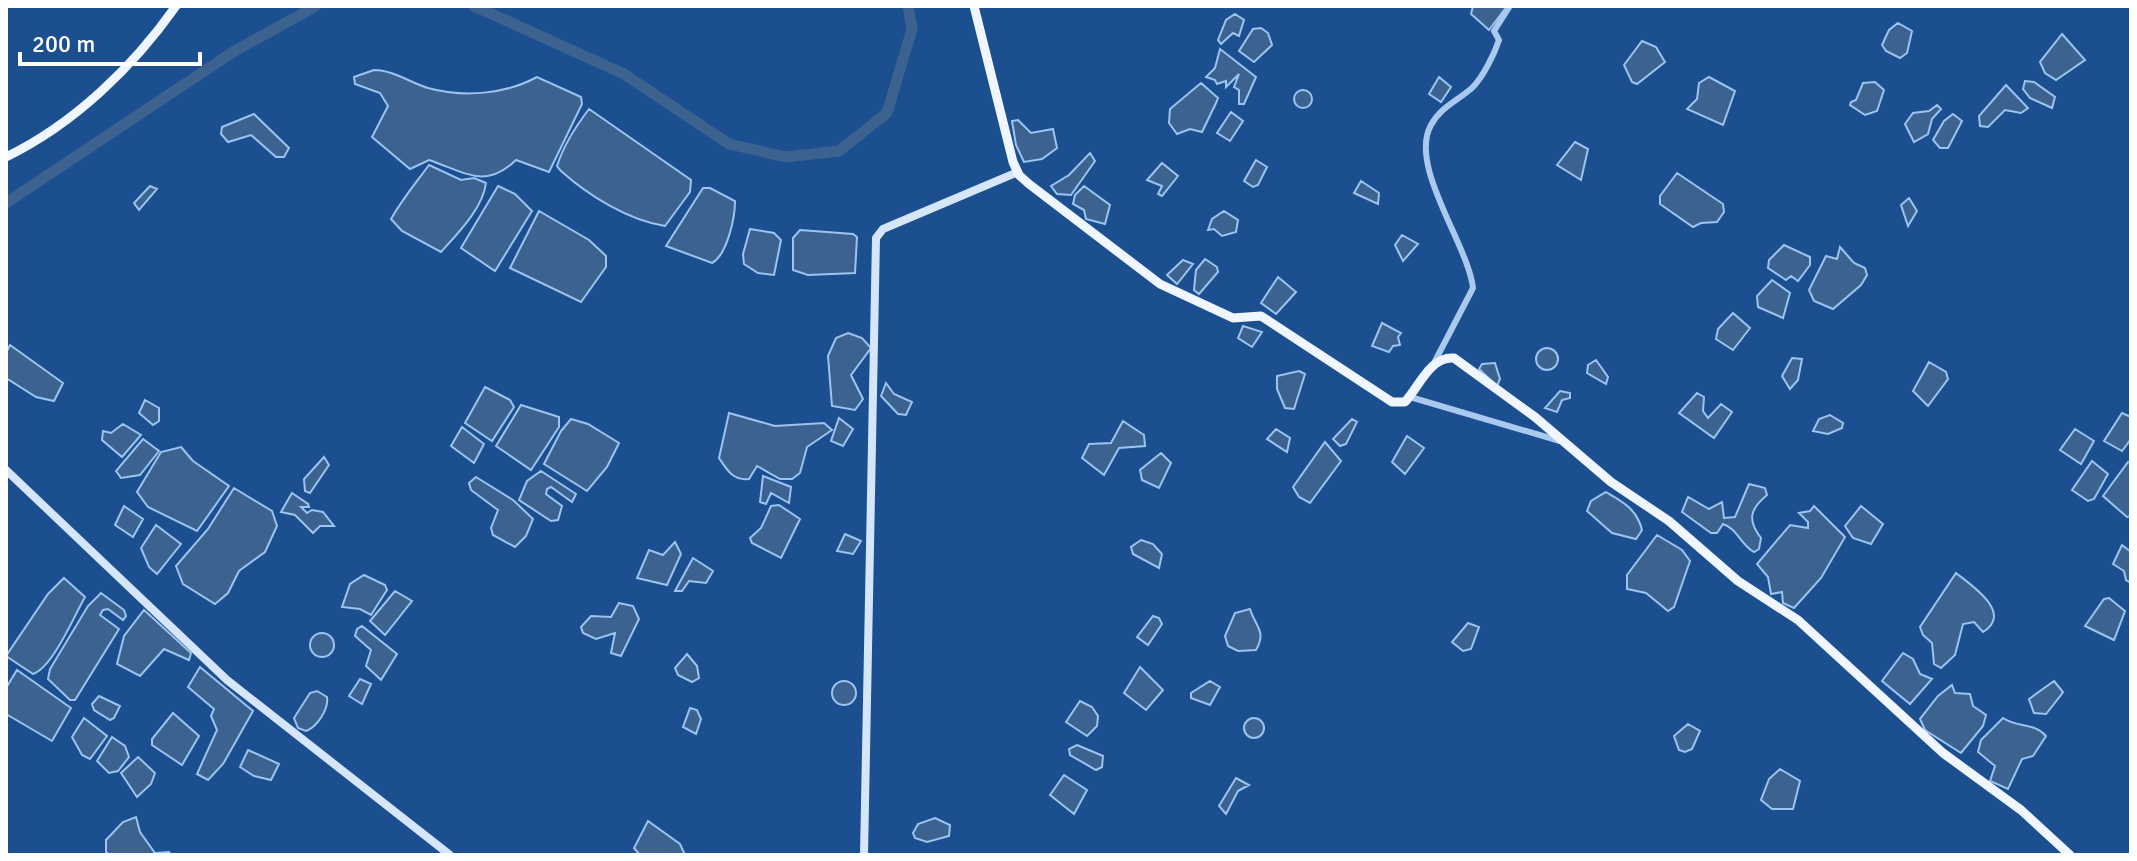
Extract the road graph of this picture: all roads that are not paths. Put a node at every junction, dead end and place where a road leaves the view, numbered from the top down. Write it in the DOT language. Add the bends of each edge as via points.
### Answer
graph roads {
  1 [pos="176,6"];
  2 [pos="974,6"];
  3 [pos="1510,6"];
  4 [pos="6,157"];
  5 [pos="1018,172"];
  6 [pos="1433,365"];
  7 [pos="1410,397"];
  8 [pos="1563,442"];
  9 [pos="6,470"];
  10 [pos="450,855"];
  11 [pos="864,855"];
  12 [pos="2070,855"];
  1 -- 4 [label="main road" via="123,69 48,134"];
  2 -- 5 [label="main road"];
  3 -- 6 [label="street" via="1494,31 1499,40 1484,71 1444,106 1425,137 1443,215 1463,252 1473,288"];
  5 -- 7 [label="main road" via="1160,284 1233,318 1261,316 1392,402"];
  5 -- 11 [label="main road" via="883,229 876,238"];
  6 -- 7 [label="main road"];
  6 -- 8 [label="main road" via="1454,358"];
  7 -- 8 [label="street"];
  8 -- 12 [label="main road" via="1669,521 1738,581 1798,620 1943,753 2021,810"];
  9 -- 10 [label="main road" via="227,680"];
}
